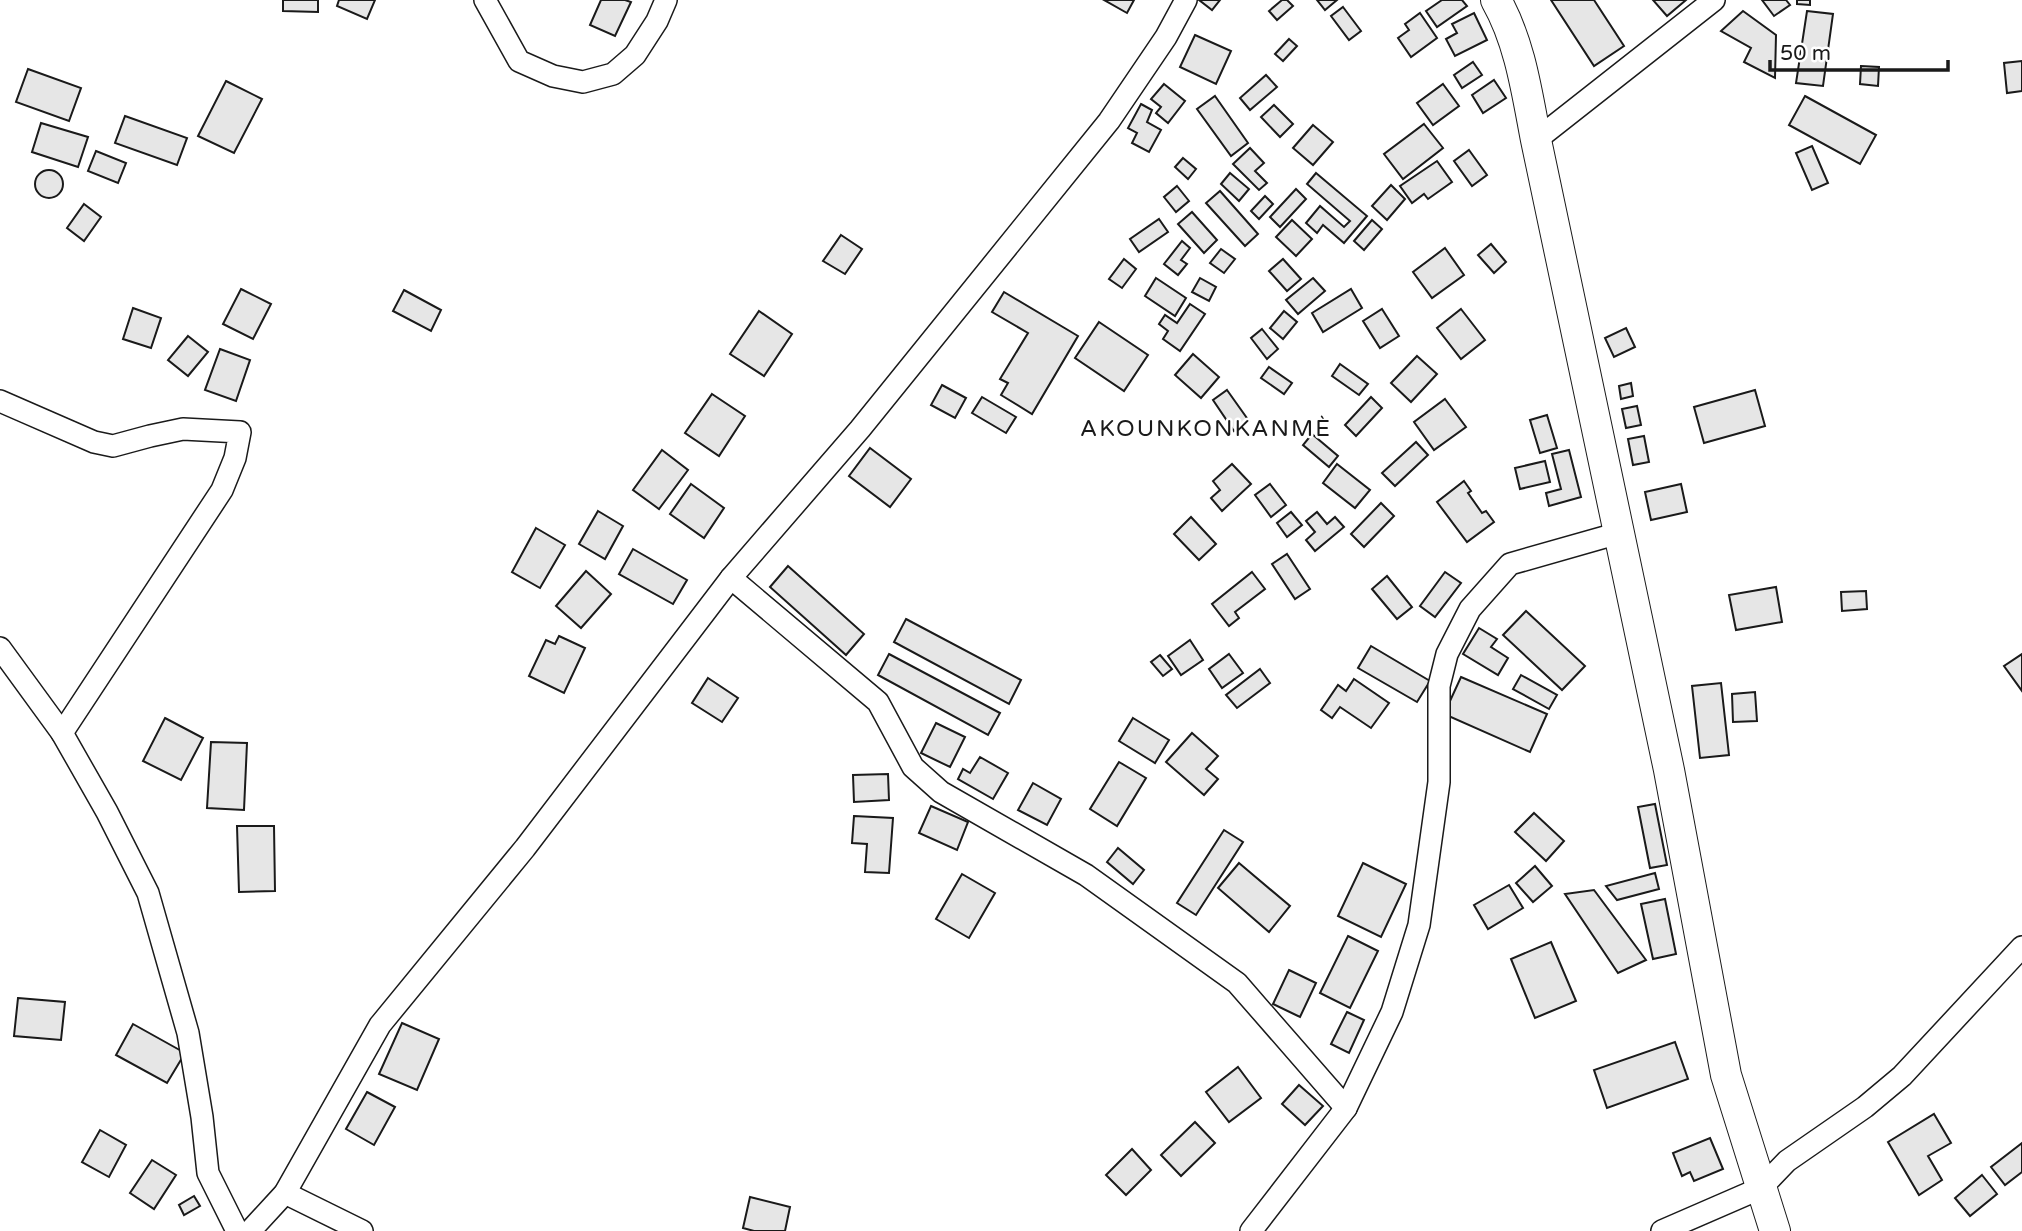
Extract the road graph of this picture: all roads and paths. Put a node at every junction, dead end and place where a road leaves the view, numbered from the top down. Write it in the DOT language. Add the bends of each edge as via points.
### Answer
graph roads {
  1 [pos="485,0"];
  2 [pos="666,0"];
  3 [pos="1186,0"];
  4 [pos="1496,0"];
  5 [pos="1714,0"];
  6 [pos="1536,139"];
  7 [pos="0,401"];
  8 [pos="1619,533"];
  9 [pos="731,578"];
  10 [pos="0,648"];
  11 [pos="62,733"];
  12 [pos="2022,947"];
  13 [pos="1346,1108"];
  14 [pos="1761,1188"];
  15 [pos="285,1193"];
  16 [pos="237,1231"];
  17 [pos="250,1231"];
  18 [pos="362,1231"];
  19 [pos="1251,1231"];
  20 [pos="1662,1231"];
  21 [pos="1775,1231"];
  1 -- 2 [label="street" via="519,61 553,76 583,82 613,74 635,55"];
  3 -- 9 [label="street" via="1110,121 860,429"];
  4 -- 6 [label="street" via="1525,82"];
  5 -- 6 [label="street"];
  6 -- 8 [label="street"];
  7 -- 11 [label="street" via="93,442 113,446 183,429 240,432 222,490"];
  8 -- 13 [label="street" via="1510,564 1470,608 1447,654 1439,686 1439,782 1419,925 1391,1012"];
  8 -- 14 [label="street" via="1726,1075"];
  9 -- 13 [label="street" via="878,702 913,767 941,792 1086,875 1237,983"];
  9 -- 15 [label="street" via="525,848 380,1026"];
  10 -- 11 [label="street"];
  11 -- 16 [label="street" via="148,893 188,1033 208,1173"];
  12 -- 14 [label="street" via="1902,1076 1787,1161"];
  13 -- 19 [label="street"];
  14 -- 20 [label="street"];
  14 -- 21 [label="street"];
  15 -- 17 [label="street"];
  15 -- 18 [label="street"];
}
